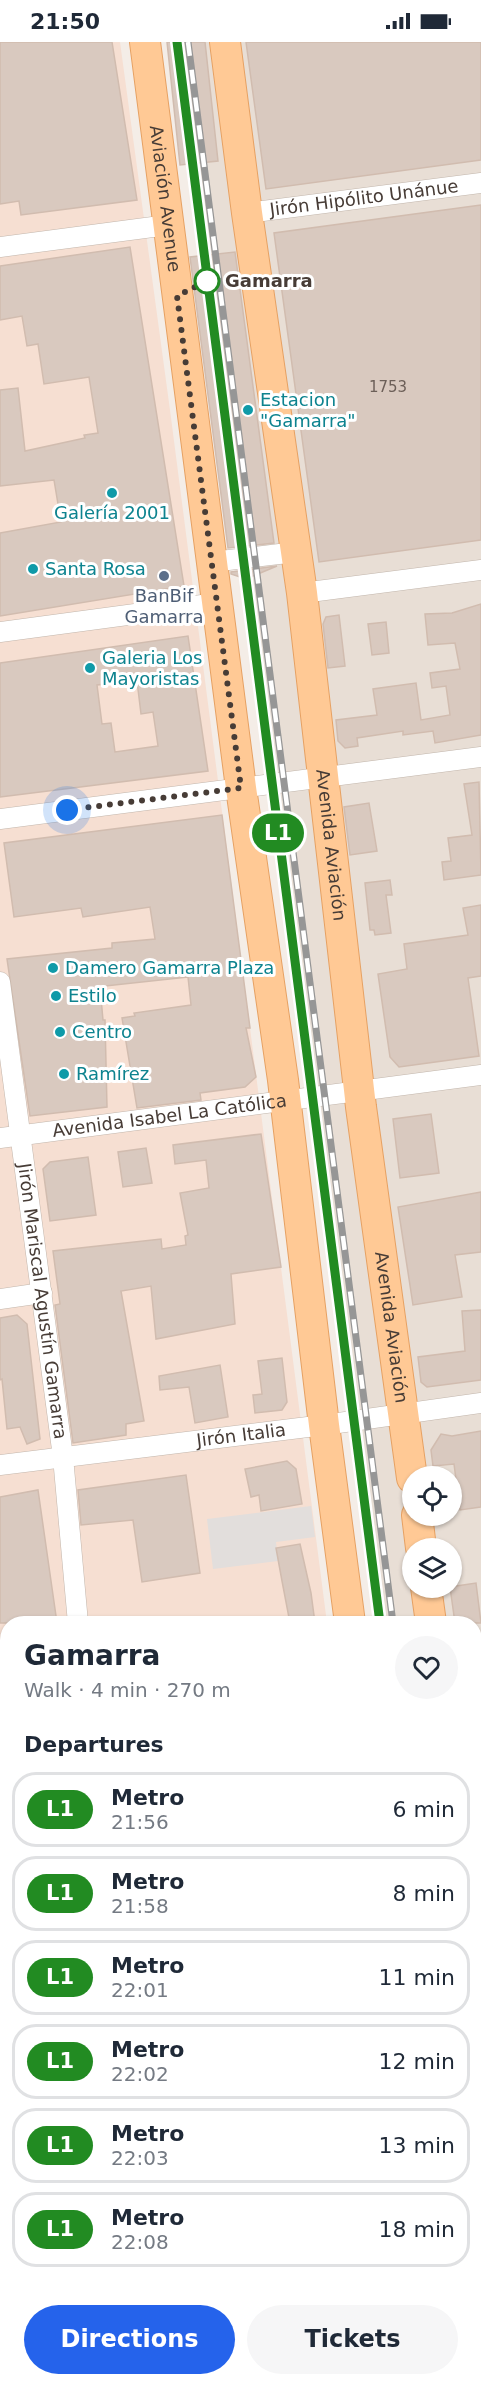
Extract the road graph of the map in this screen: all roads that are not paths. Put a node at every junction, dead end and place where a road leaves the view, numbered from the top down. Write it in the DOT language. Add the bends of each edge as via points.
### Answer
graph roads {
  1 [pos="145,42"];
  2 [pos="225,42"];
  3 [pos="481,183"];
  4 [pos="247,213"];
  5 [pos="168,225"];
  6 [pos="0,247"];
  7 [pos="296,552"];
  8 [pos="212,561"];
  9 [pos="481,570"];
  10 [pos="302,593"];
  11 [pos="217,603"];
  12 [pos="0,632"];
  13 [pos="481,757"];
  14 [pos="323,777"];
  15 [pos="241,788"];
  16 [pos="0,819"];
  17 [pos="0,986"];
  18 [pos="481,1075"];
  19 [pos="359,1090"];
  20 [pos="285,1101"];
  21 [pos="21,1136"];
  22 [pos="0,1138"];
  23 [pos="42,1293"];
  24 [pos="0,1299"];
  25 [pos="481,1403"];
  26 [pos="404,1413"];
  27 [pos="324,1425"];
  28 [pos="63,1457"];
  29 [pos="0,1465"];
  30 [pos="411,1466"];
  31 [pos="428,1598"];
  32 [pos="77,1616"];
  33 [pos="349,1616"];
  34 [pos="430,1616"];
  1 -- 5 [label="main road, Aviación Avenue"];
  2 -- 4 [label="main road"];
  3 -- 4 [label="street, Jirón Hipólito Unánue"];
  4 -- 7 [label="main road, Avenida Aviación"];
  5 -- 6 [label="street"];
  5 -- 8 [label="main road, Aviación Avenue"];
  7 -- 8 [label="street"];
  7 -- 10 [label="main road, Avenida Aviación"];
  8 -- 11 [label="main road, Aviación Avenue"];
  9 -- 10 [label="street"];
  10 -- 14 [label="main road, Avenida Aviación"];
  11 -- 12 [label="street"];
  11 -- 15 [label="main road"];
  13 -- 14 [label="street"];
  14 -- 15 [label="street"];
  14 -- 19 [label="main road, Avenida Aviación"];
  15 -- 16 [label="street"];
  15 -- 20 [label="main road"];
  17 -- 21 [label="street, Jirón Mariscal Agustín Gamarra"];
  18 -- 19 [label="street, Avenida Isabel La Católica"];
  19 -- 20 [label="street, Avenida Isabel La Católica"];
  19 -- 26 [label="main road, Avenida Aviación"];
  20 -- 21 [label="street, Avenida Isabel La Católica"];
  20 -- 27 [label="main road"];
  21 -- 22 [label="street, Avenida Isabel La Católica"];
  21 -- 23 [label="street, Jirón Mariscal Agustín Gamarra"];
  23 -- 24 [label="street"];
  23 -- 28 [label="street, Jirón Mariscal Agustín Gamarra"];
  25 -- 26 [label="street, Jirón Italia"];
  26 -- 27 [label="street, Jirón Italia"];
  26 -- 30 [label="main road, Avenida Aviación"];
  27 -- 28 [label="street, Jirón Italia"];
  27 -- 33 [label="main road"];
  28 -- 29 [label="street, Jirón Italia"];
  28 -- 32 [label="street, Jirón Mariscal Agustín Gamarra"];
  31 -- 34 [label="main road"];
}
